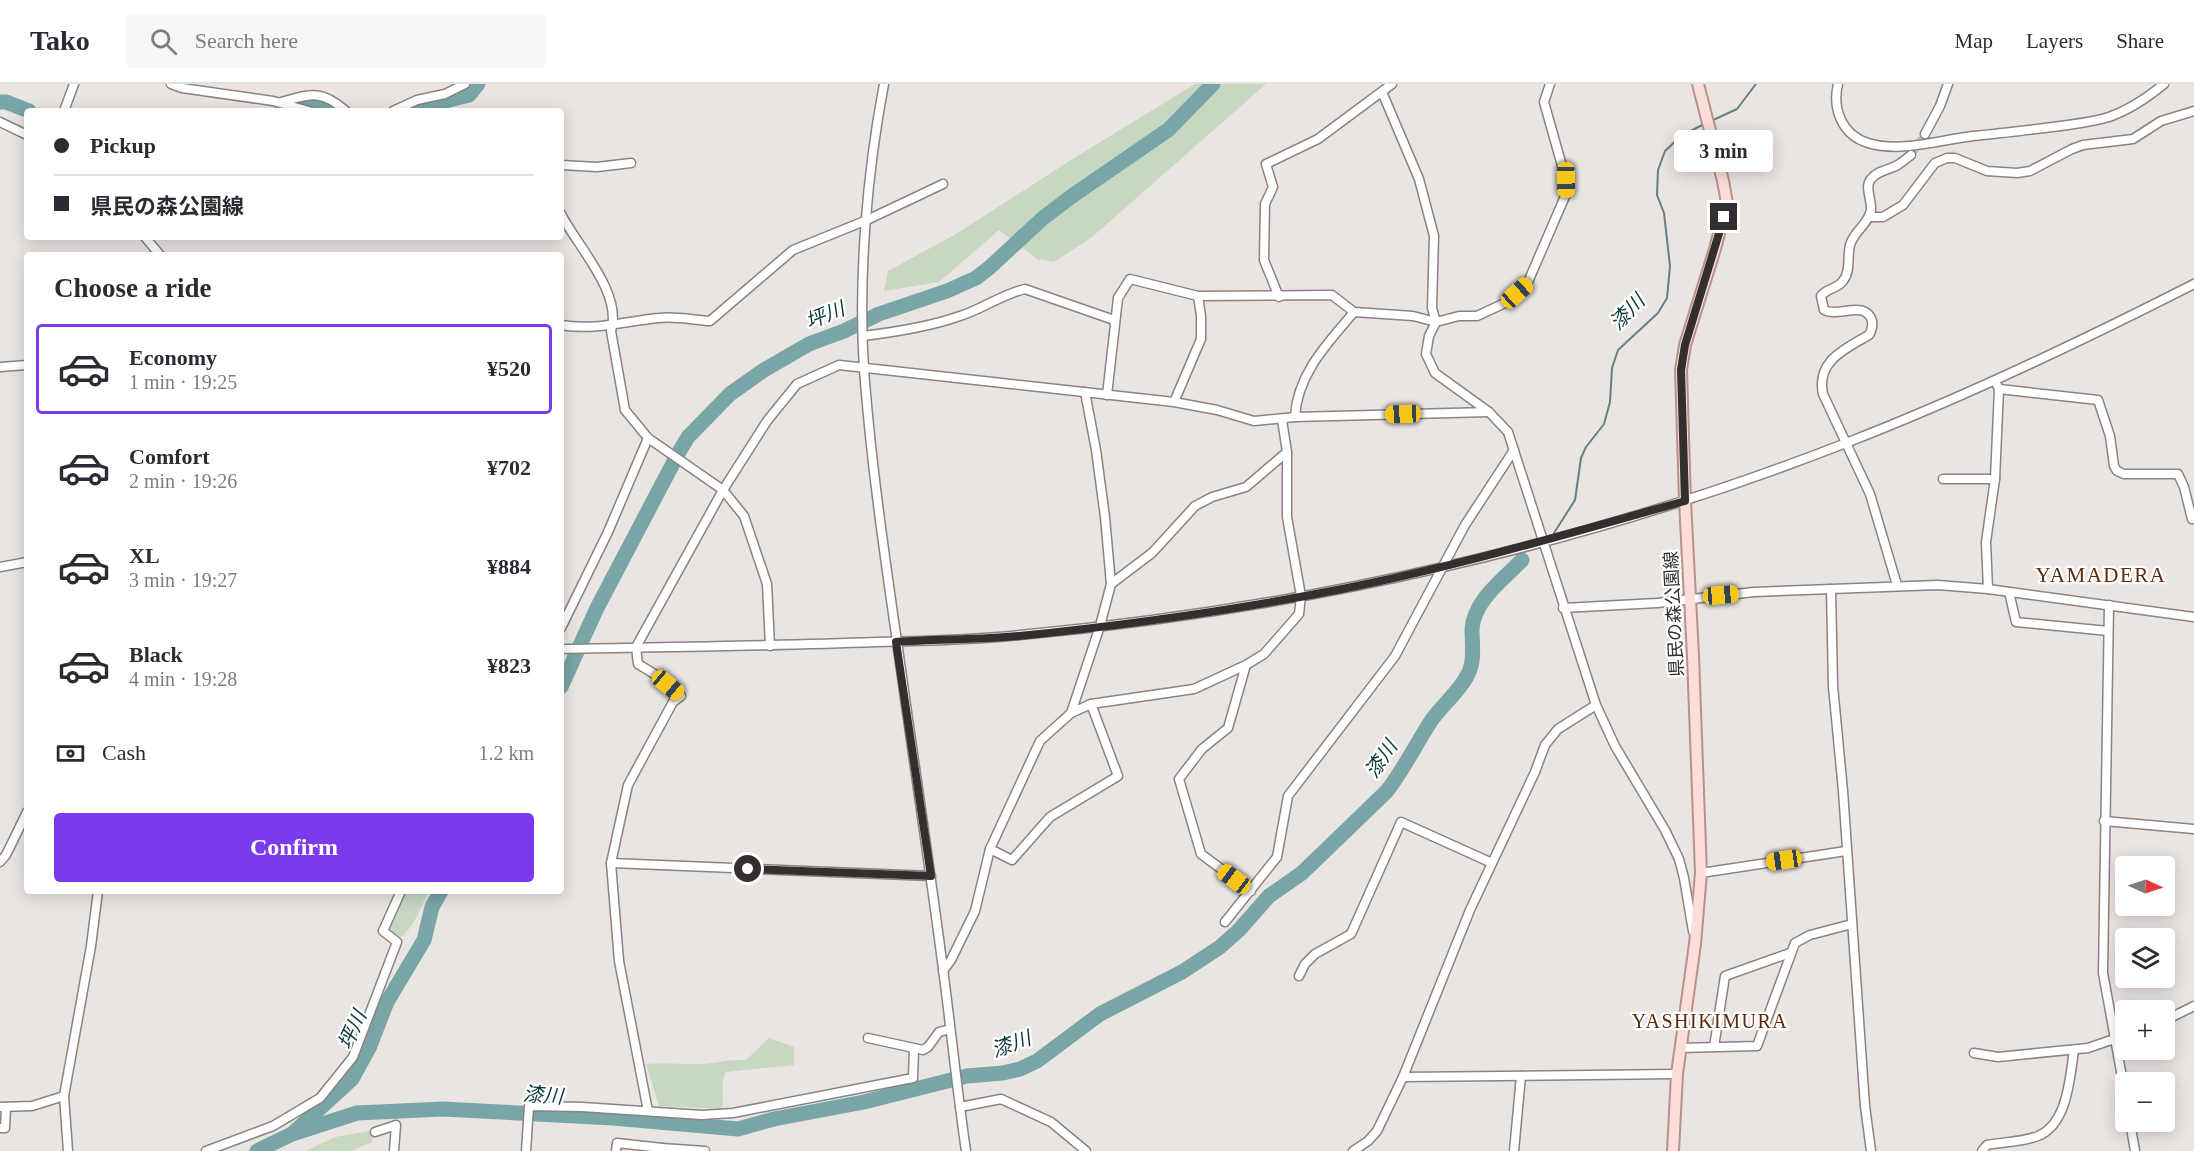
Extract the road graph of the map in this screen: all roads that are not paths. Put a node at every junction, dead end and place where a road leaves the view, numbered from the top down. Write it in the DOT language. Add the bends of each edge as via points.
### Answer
graph roads {
  1 [pos="74,84"];
  2 [pos="171,84"];
  3 [pos="465,84"];
  4 [pos="884,84"];
  5 [pos="1392,84"];
  6 [pos="1550,84"];
  7 [pos="1838,84"];
  8 [pos="1948,84"];
  9 [pos="2164,84"];
  10 [pos="1699,88"];
  11 [pos="1382,92"];
  12 [pos="282,103"];
  13 [pos="333,104"];
  14 [pos="65,108"];
  15 [pos="299,108"];
  16 [pos="400,108"];
  17 [pos="2194,111"];
  18 [pos="0,122"];
  19 [pos="24,134"];
  20 [pos="1925,134"];
  21 [pos="1911,155"];
  22 [pos="631,163"];
  23 [pos="564,165"];
  24 [pos="943,184"];
  25 [pos="1869,217"];
  26 [pos="564,219"];
  27 [pos="867,220"];
  28 [pos="148,240"];
  29 [pos="158,252"];
  30 [pos="2194,284"];
  31 [pos="1198,296"];
  32 [pos="1279,297"];
  33 [pos="1353,312"];
  34 [pos="1114,320"];
  35 [pos="1436,322"];
  36 [pos="613,323"];
  37 [pos="564,326"];
  38 [pos="863,336"];
  39 [pos="24,365"];
  40 [pos="0,367"];
  41 [pos="864,367"];
  42 [pos="1997,385"];
  43 [pos="1085,392"];
  44 [pos="1107,395"];
  45 [pos="1174,402"];
  46 [pos="1489,412"];
  47 [pos="1295,417"];
  48 [pos="1282,420"];
  49 [pos="648,438"];
  50 [pos="1845,444"];
  51 [pos="1514,450"];
  52 [pos="1287,452"];
  53 [pos="1943,479"];
  54 [pos="1995,479"];
  55 [pos="723,490"];
  56 [pos="1685,501"];
  57 [pos="2194,519"];
  58 [pos="1542,542"];
  59 [pos="24,563"];
  60 [pos="0,567"];
  61 [pos="1442,567"];
  62 [pos="1111,584"];
  63 [pos="1897,585"];
  64 [pos="1988,589"];
  65 [pos="1831,590"];
  66 [pos="2009,592"];
  67 [pos="1301,596"];
  68 [pos="1690,598"];
  69 [pos="2109,605"];
  70 [pos="1563,608"];
  71 [pos="2194,617"];
  72 [pos="564,622"];
  73 [pos="1100,626"];
  74 [pos="2108,631"];
  75 [pos="896,642"];
  76 [pos="770,646"];
  77 [pos="636,647"];
  78 [pos="566,649"];
  79 [pos="1246,665"];
  80 [pos="1091,704"];
  81 [pos="1596,705"];
  82 [pos="1071,713"];
  83 [pos="24,819"];
  84 [pos="2104,821"];
  85 [pos="2194,829"];
  86 [pos="990,849"];
  87 [pos="1846,851"];
  88 [pos="0,861"];
  89 [pos="611,863"];
  90 [pos="1492,863"];
  91 [pos="1701,873"];
  92 [pos="931,876"];
  93 [pos="1251,891"];
  94 [pos="98,894"];
  95 [pos="400,894"];
  96 [pos="1225,922"];
  97 [pos="1852,924"];
  98 [pos="1695,945"];
  99 [pos="1790,953"];
  100 [pos="943,971"];
  101 [pos="1299,976"];
  102 [pos="2194,1006"];
  103 [pos="2175,1016"];
  104 [pos="950,1029"];
  105 [pos="868,1038"];
  106 [pos="2114,1040"];
  107 [pos="1714,1047"];
  108 [pos="1680,1048"];
  109 [pos="914,1049"];
  110 [pos="2074,1050"];
  111 [pos="1974,1053"];
  112 [pos="2121,1072"];
  113 [pos="1677,1074"];
  114 [pos="1521,1076"];
  115 [pos="1403,1077"];
  116 [pos="64,1096"];
  117 [pos="3,1107"];
  118 [pos="960,1107"];
  119 [pos="648,1111"];
  120 [pos="0,1128"];
  121 [pos="375,1132"];
  122 [pos="2132,1132"];
  123 [pos="661,1149"];
  124 [pos="68,1151"];
  125 [pos="206,1151"];
  126 [pos="394,1151"];
  127 [pos="526,1151"];
  128 [pos="616,1151"];
  129 [pos="705,1151"];
  130 [pos="966,1151"];
  131 [pos="1086,1151"];
  132 [pos="1353,1151"];
  133 [pos="1514,1151"];
  134 [pos="1673,1151"];
  135 [pos="1871,1151"];
  136 [pos="1982,1151"];
  137 [pos="2135,1151"];
  1 -- 14 [label="street"];
  2 -- 12 [label="street"];
  3 -- 16 [label="street"];
  4 -- 27 [label="street"];
  5 -- 11 [label="street"];
  6 -- 35 [label="street" via="1544,102 1566,180 1566,194 1528,282 1505,303 1478,316"];
  7 -- 9 [label="street" via="1839,115 1849,133 1868,143 1897,146 2106,118 2139,103"];
  8 -- 20 [label="street"];
  10 -- 56 [label="main road, 県民の森公園線" via="1726,203 1681,370"];
  11 -- 32 [label="street" via="1318,139 1266,164 1273,187 1265,204 1264,260"];
  11 -- 35 [label="street" via="1419,179 1434,236 1432,308"];
  12 -- 13 [label="street" via="311,95"];
  12 -- 15 [label="street"];
  17 -- 25 [label="street" via="2161,121 2133,139 2072,149 2030,171 1987,171 1947,158 1935,164 1893,213"];
  18 -- 19 [label="street"];
  21 -- 25 [label="street" via="1870,179"];
  22 -- 23 [label="street"];
  24 -- 27 [label="street"];
  25 -- 50 [label="street" via="1853,236 1844,280 1821,296 1824,310 1834,313 1857,309 1868,315 1872,325 1869,335 1831,359 1822,380 1823,394"];
  26 -- 36 [label="street" via="607,287"];
  27 -- 36 [label="street" via="793,250 710,321 662,317"];
  27 -- 38 [label="street"];
  28 -- 29 [label="street"];
  30 -- 42 [label="street"];
  31 -- 32 [label="street"];
  31 -- 34 [label="street" via="1130,279 1118,298"];
  31 -- 45 [label="street" via="1201,339"];
  32 -- 33 [label="street" via="1332,295"];
  33 -- 35 [label="street" via="1413,316"];
  33 -- 47 [label="street" via="1311,364 1296,403"];
  34 -- 38 [label="street" via="1025,289 962,316 908,330"];
  34 -- 44 [label="street"];
  35 -- 46 [label="street" via="1426,354 1435,373"];
  36 -- 37 [label="street" via="601,327"];
  36 -- 49 [label="street" via="611,331 625,410"];
  38 -- 41 [label="street"];
  39 -- 40 [label="street"];
  41 -- 43 [label="street"];
  41 -- 55 [label="street" via="838,365 797,384 767,421"];
  41 -- 75 [label="street"];
  42 -- 50 [label="street"];
  42 -- 54 [label="street"];
  42 -- 57 [label="street" via="2098,400 2117,471 2178,474"];
  43 -- 44 [label="street"];
  43 -- 62 [label="street" via="1102,495"];
  44 -- 45 [label="street"];
  45 -- 48 [label="street" via="1254,421"];
  46 -- 47 [label="street"];
  46 -- 51 [label="street" via="1508,432"];
  47 -- 48 [label="street"];
  48 -- 52 [label="street"];
  49 -- 55 [label="street"];
  49 -- 72 [label="street"];
  50 -- 56 [label="street"];
  50 -- 63 [label="street" via="1870,494"];
  51 -- 58 [label="street"];
  51 -- 61 [label="street"];
  52 -- 62 [label="street" via="1246,487 1196,506 1152,553"];
  52 -- 67 [label="street" via="1287,517"];
  53 -- 54 [label="street"];
  54 -- 64 [label="street" via="1986,542"];
  55 -- 76 [label="street" via="744,516 766,585"];
  55 -- 77 [label="street"];
  56 -- 58 [label="street"];
  56 -- 68 [label="main road, 県民の森公園線"];
  58 -- 61 [label="street"];
  58 -- 70 [label="street"];
  59 -- 60 [label="street"];
  61 -- 67 [label="street"];
  61 -- 93 [label="street" via="1395,656 1288,796 1277,857"];
  62 -- 73 [label="street"];
  63 -- 64 [label="street"];
  63 -- 65 [label="street"];
  64 -- 66 [label="street"];
  65 -- 68 [label="street"];
  65 -- 87 [label="street" via="1833,686"];
  66 -- 69 [label="street"];
  66 -- 74 [label="street" via="2016,622"];
  67 -- 73 [label="street"];
  67 -- 79 [label="street" via="1299,614 1264,654"];
  68 -- 70 [label="street"];
  68 -- 91 [label="main road, 県民の森公園線"];
  69 -- 71 [label="street"];
  69 -- 74 [label="street"];
  70 -- 81 [label="street"];
  73 -- 75 [label="street" via="1017,636"];
  73 -- 82 [label="street"];
  74 -- 84 [label="street"];
  75 -- 76 [label="street"];
  75 -- 92 [label="street"];
  76 -- 77 [label="street"];
  77 -- 78 [label="street"];
  77 -- 89 [label="street" via="638,664 681,696 673,702 628,785"];
  79 -- 80 [label="street" via="1194,689"];
  79 -- 93 [label="street" via="1228,728 1202,749 1179,779 1201,854"];
  80 -- 82 [label="street"];
  80 -- 86 [label="street" via="1118,776 1050,817 1012,860"];
  81 -- 90 [label="street" via="1558,729 1545,745"];
  81 -- 98 [label="street" via="1678,859"];
  82 -- 86 [label="street" via="1040,741"];
  83 -- 88 [label="street"];
  84 -- 85 [label="street"];
  84 -- 106 [label="street" via="2103,973"];
  86 -- 100 [label="street" via="975,911"];
  87 -- 91 [label="street"];
  87 -- 97 [label="street"];
  89 -- 92 [label="street"];
  89 -- 119 [label="street" via="619,961"];
  90 -- 101 [label="street" via="1401,822 1351,934 1315,954"];
  90 -- 115 [label="street"];
  91 -- 98 [label="main road, 県民の森公園線"];
  92 -- 100 [label="street"];
  93 -- 96 [label="street"];
  94 -- 116 [label="street"];
  95 -- 125 [label="street" via="383,931 397,942 353,1057 320,1098 296,1114"];
  97 -- 99 [label="street" via="1810,935 1796,943"];
  97 -- 135 [label="street"];
  98 -- 108 [label="main road, 県民の森公園線"];
  99 -- 107 [label="street" via="1725,976"];
  99 -- 107 [label="street" via="1757,1046"];
  100 -- 104 [label="street"];
  102 -- 103 [label="street"];
  104 -- 109 [label="street" via="939,1032 923,1050"];
  104 -- 118 [label="street"];
  105 -- 109 [label="street"];
  106 -- 110 [label="street"];
  106 -- 112 [label="street"];
  107 -- 108 [label="street"];
  108 -- 113 [label="main road, 県民の森公園線"];
  109 -- 119 [label="street" via="914,1078 733,1113"];
  110 -- 111 [label="street" via="1998,1057"];
  110 -- 136 [label="street" via="2066,1100 2052,1125 2039,1136 1987,1145"];
  113 -- 114 [label="street"];
  113 -- 134 [label="main road, 県民の森公園線"];
  114 -- 115 [label="street"];
  114 -- 133 [label="street"];
  115 -- 132 [label="street" via="1377,1131"];
  116 -- 117 [label="street" via="32,1106"];
  116 -- 124 [label="street"];
  117 -- 120 [label="street" via="5,1128"];
  118 -- 130 [label="street"];
  118 -- 131 [label="street" via="1001,1099 1051,1122"];
  119 -- 127 [label="street" via="529,1106"];
  121 -- 126 [label="street" via="396,1125"];
  122 -- 137 [label="street"];
  123 -- 128 [label="street" via="617,1143"];
  123 -- 129 [label="street"];
}
